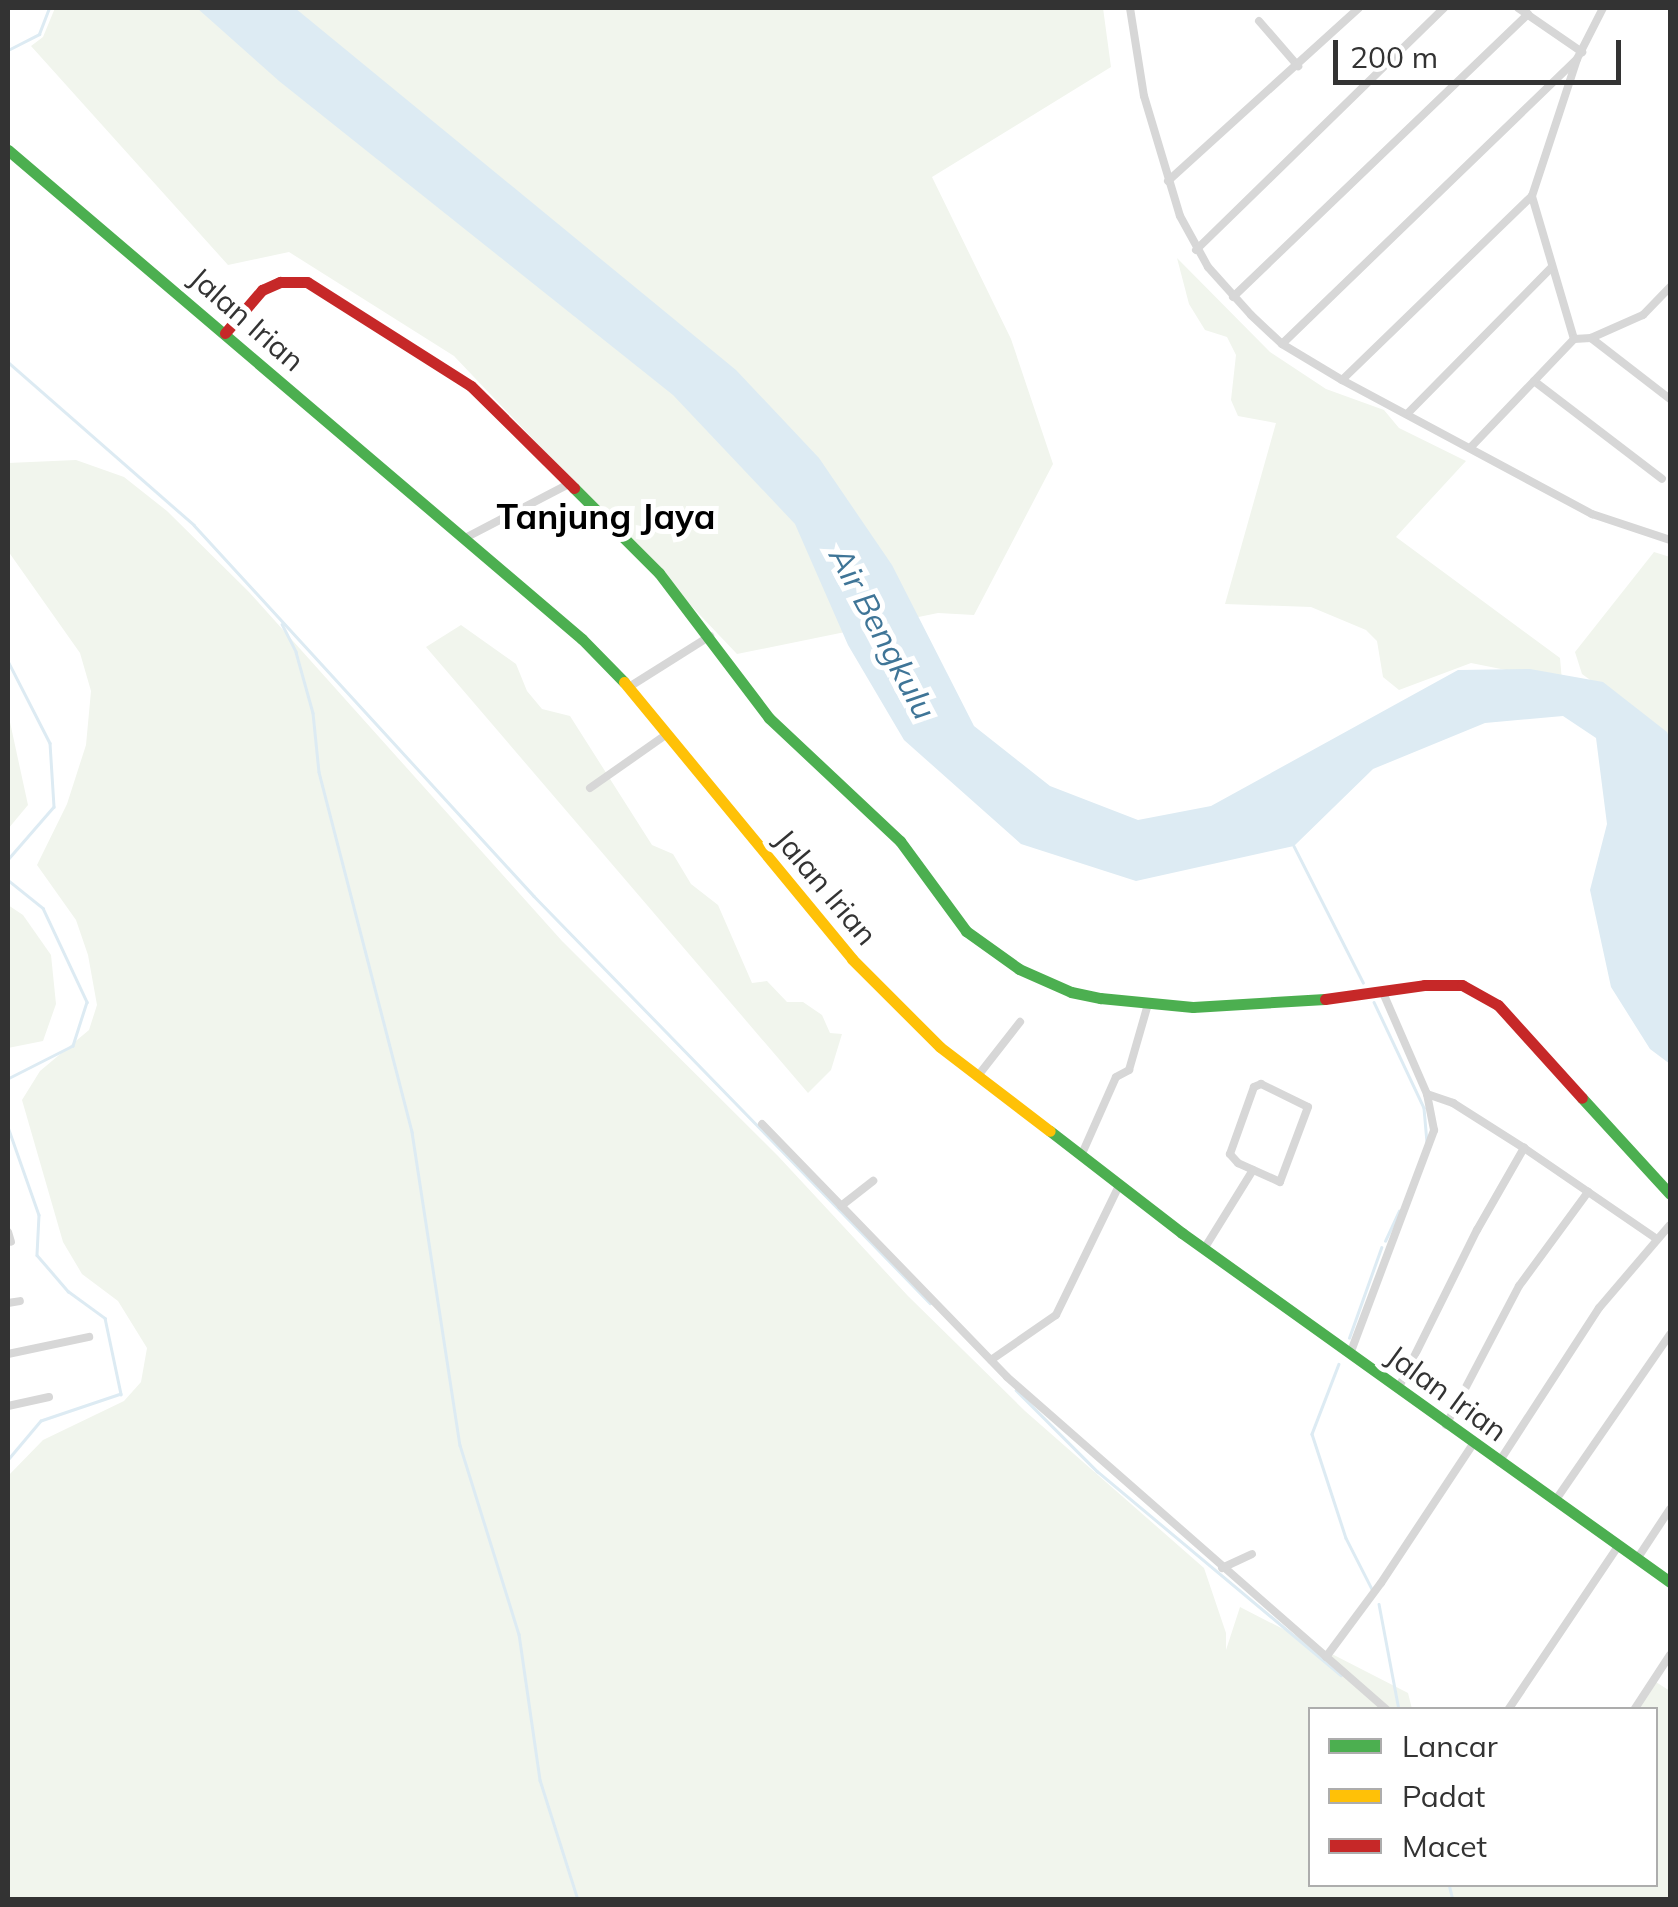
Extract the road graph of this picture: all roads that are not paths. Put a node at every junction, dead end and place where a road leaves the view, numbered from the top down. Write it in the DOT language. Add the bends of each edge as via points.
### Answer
graph roads {
  1 [pos="1130,8"];
  2 [pos="1360,8"];
  3 [pos="1444,8"];
  4 [pos="1518,8"];
  5 [pos="1603,8"];
  6 [pos="1528,14"];
  7 [pos="1259,21"];
  8 [pos="1580,55"];
  9 [pos="1298,66"];
  10 [pos="8,150"];
  11 [pos="1168,181"];
  12 [pos="1532,196"];
  13 [pos="1196,250"];
  14 [pos="1551,268"];
  15 [pos="1670,287"];
  16 [pos="1233,297"];
  17 [pos="225,333"];
  18 [pos="1591,338"];
  19 [pos="1574,339"];
  20 [pos="1282,344"];
  21 [pos="1342,380"];
  22 [pos="1534,381"];
  23 [pos="1670,399"];
  24 [pos="1409,412"];
  25 [pos="1470,448"];
  26 [pos="1662,479"];
  27 [pos="572,483"];
  28 [pos="467,537"];
  29 [pos="1670,540"];
  30 [pos="710,636"];
  31 [pos="629,687"];
  32 [pos="667,734"];
  33 [pos="590,788"];
  34 [pos="1383,993"];
  35 [pos="1148,1004"];
  36 [pos="1020,1022"];
  37 [pos="977,1077"];
  38 [pos="1428,1094"];
  39 [pos="762,1124"];
  40 [pos="1524,1148"];
  41 [pos="1080,1158"];
  42 [pos="1253,1170"];
  43 [pos="872,1181"];
  44 [pos="1119,1186"];
  45 [pos="1588,1192"];
  46 [pos="1670,1194"];
  47 [pos="841,1206"];
  48 [pos="1670,1224"];
  49 [pos="8,1232"];
  50 [pos="1658,1239"];
  51 [pos="12,1242"];
  52 [pos="1204,1249"];
  53 [pos="20,1301"];
  54 [pos="8,1303"];
  55 [pos="1670,1334"];
  56 [pos="89,1336"];
  57 [pos="8,1354"];
  58 [pos="1350,1354"];
  59 [pos="991,1360"];
  60 [pos="1398,1389"];
  61 [pos="49,1397"];
  62 [pos="8,1406"];
  63 [pos="1446,1425"];
  64 [pos="1473,1444"];
  65 [pos="1499,1462"];
  66 [pos="1554,1501"];
  67 [pos="1670,1509"];
  68 [pos="1618,1546"];
  69 [pos="1252,1554"];
  70 [pos="1637,1559"];
  71 [pos="1222,1568"];
  72 [pos="1670,1582"];
  73 [pos="1670,1655"];
  74 [pos="1326,1657"];
  75 [pos="1384,1707"];
  76 [pos="1510,1707"];
  77 [pos="1636,1707"];
  1 -- 11 [label="street" via="1144,96"];
  2 -- 9 [label="street"];
  3 -- 13 [label="street"];
  4 -- 6 [label="street"];
  5 -- 8 [label="street"];
  6 -- 8 [label="street"];
  6 -- 16 [label="street"];
  7 -- 9 [label="street"];
  8 -- 12 [label="street"];
  8 -- 20 [label="street"];
  9 -- 11 [label="street"];
  10 -- 17 [label="main road, Jalan Irian"];
  11 -- 13 [label="street"];
  12 -- 14 [label="street"];
  12 -- 21 [label="street"];
  13 -- 16 [label="street"];
  14 -- 19 [label="street"];
  14 -- 24 [label="street"];
  15 -- 18 [label="street" via="1650,311"];
  16 -- 20 [label="street"];
  17 -- 27 [label="main road" via="268,287 307,282 460,377"];
  17 -- 28 [label="main road, Jalan Irian"];
  18 -- 19 [label="street"];
  18 -- 23 [label="street"];
  19 -- 22 [label="street"];
  20 -- 21 [label="street"];
  21 -- 24 [label="street"];
  22 -- 25 [label="street"];
  22 -- 26 [label="street"];
  24 -- 25 [label="street"];
  25 -- 29 [label="street" via="1592,514"];
  27 -- 28 [label="street"];
  27 -- 30 [label="main road"];
  28 -- 31 [label="main road, Jalan Irian"];
  30 -- 31 [label="street"];
  30 -- 35 [label="main road" via="785,736 900,841 977,940 1019,969 1071,992"];
  31 -- 32 [label="main road, Jalan Irian"];
  32 -- 33 [label="street"];
  32 -- 37 [label="main road, Jalan Irian" via="852,959"];
  34 -- 35 [label="main road" via="1240,1007"];
  34 -- 38 [label="street"];
  34 -- 46 [label="main road" via="1444,984 1489,998"];
  35 -- 41 [label="street" via="1130,1068 1115,1078"];
  36 -- 37 [label="street"];
  37 -- 41 [label="main road, Jalan Irian"];
  38 -- 40 [label="street"];
  38 -- 58 [label="street" via="1430,1149"];
  39 -- 47 [label="street"];
  40 -- 45 [label="street"];
  40 -- 60 [label="street"];
  41 -- 44 [label="main road, Jalan Irian"];
  42 -- 42 [label="street" via="1230,1152 1254,1087 1261,1084 1308,1110 1281,1181"];
  42 -- 52 [label="street"];
  43 -- 47 [label="street"];
  44 -- 52 [label="main road, Jalan Irian"];
  44 -- 59 [label="street" via="1056,1315"];
  45 -- 50 [label="street"];
  45 -- 63 [label="street" via="1519,1286"];
  47 -- 59 [label="street"];
  48 -- 50 [label="street"];
  49 -- 51 [label="street"];
  50 -- 65 [label="street" via="1599,1308"];
  52 -- 58 [label="main road, Jalan Irian"];
  53 -- 54 [label="street"];
  55 -- 66 [label="street"];
  56 -- 57 [label="street"];
  58 -- 60 [label="main road, Jalan Irian"];
  59 -- 71 [label="street"];
  60 -- 63 [label="main road, Jalan Irian"];
  61 -- 62 [label="street"];
  63 -- 64 [label="main road, Jalan Irian"];
  64 -- 65 [label="main road, Jalan Irian"];
  64 -- 74 [label="street"];
  65 -- 66 [label="main road, Jalan Irian"];
  66 -- 68 [label="main road, Jalan Irian"];
  67 -- 70 [label="street"];
  68 -- 70 [label="main road, Jalan Irian"];
  68 -- 76 [label="street"];
  69 -- 71 [label="street"];
  70 -- 72 [label="main road, Jalan Irian"];
  71 -- 74 [label="street"];
  73 -- 77 [label="street"];
  74 -- 75 [label="street"];
}
